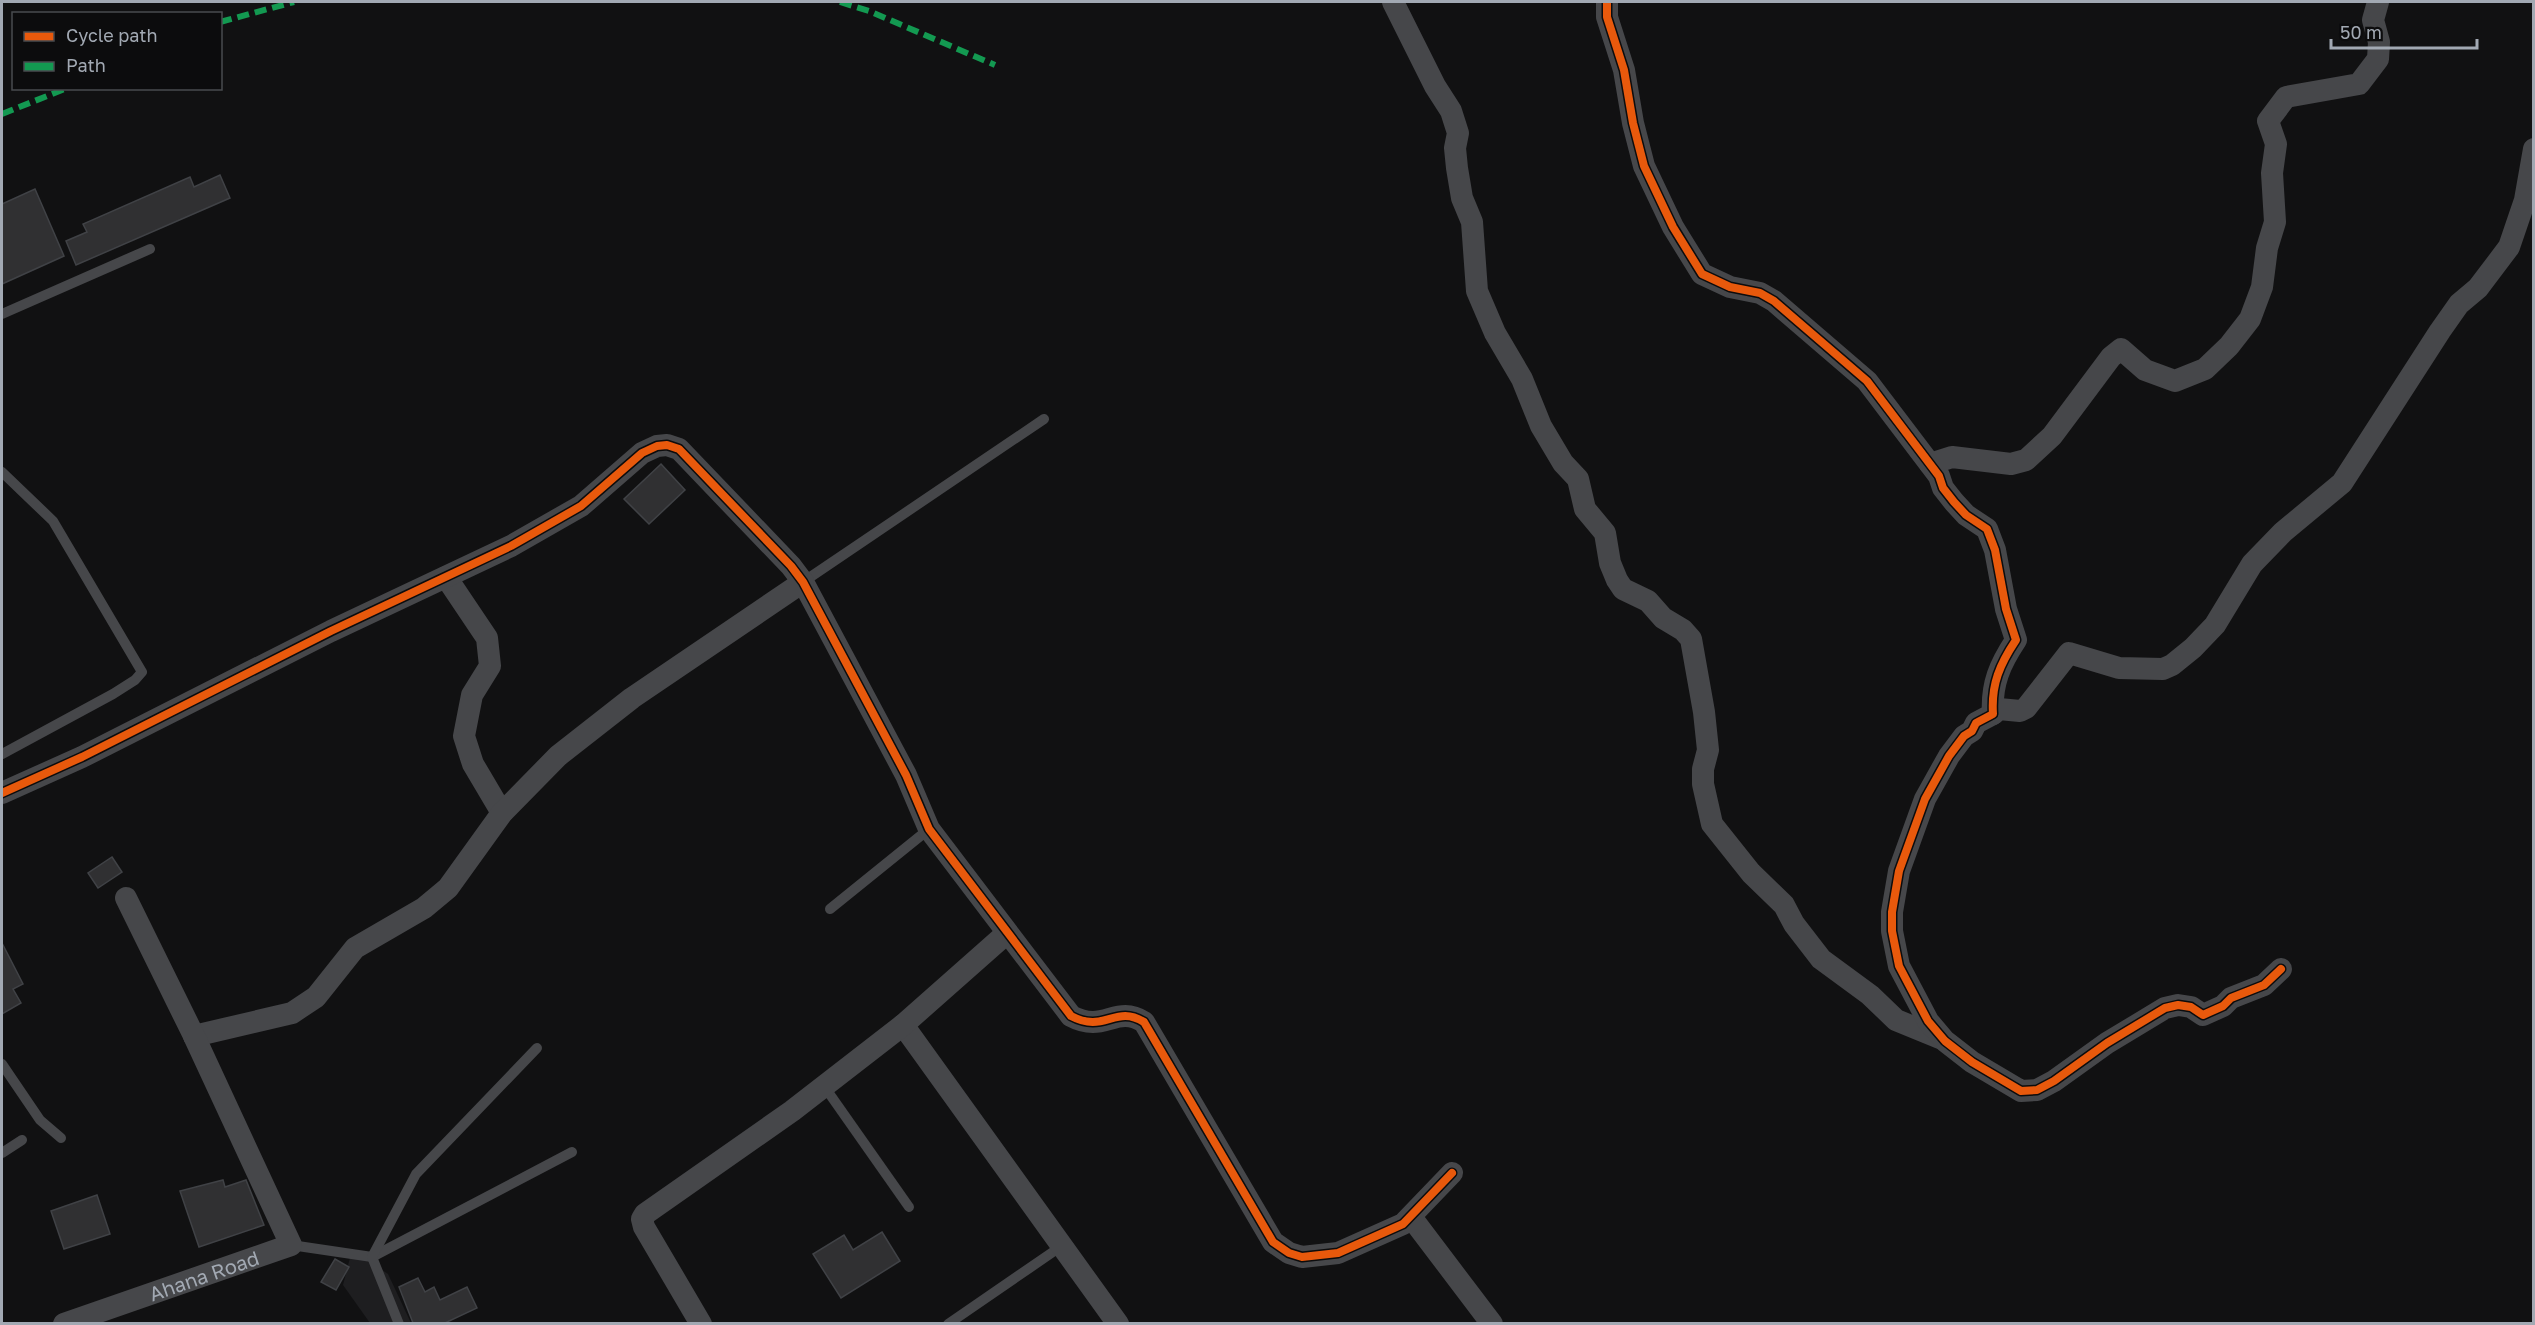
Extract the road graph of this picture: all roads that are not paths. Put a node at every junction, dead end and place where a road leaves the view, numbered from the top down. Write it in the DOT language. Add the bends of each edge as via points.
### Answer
graph roads {
  1 [pos="1393,2"];
  2 [pos="1607,2"];
  3 [pos="2378,2"];
  4 [pos="2534,149"];
  5 [pos="150,249"];
  6 [pos="2,314"];
  7 [pos="1044,419"];
  8 [pos="1930,464"];
  9 [pos="2,472"];
  10 [pos="446,577"];
  11 [pos="803,582"];
  12 [pos="1993,714"];
  13 [pos="2,754"];
  14 [pos="2,793"];
  15 [pos="502,813"];
  16 [pos="928,830"];
  17 [pos="126,898"];
  18 [pos="830,909"];
  19 [pos="1007,933"];
  20 [pos="2281,969"];
  21 [pos="903,1025"];
  22 [pos="194,1036"];
  23 [pos="1945,1041"];
  24 [pos="537,1048"];
  25 [pos="2,1064"];
  26 [pos="824,1086"];
  27 [pos="61,1138"];
  28 [pos="22,1140"];
  29 [pos="572,1152"];
  30 [pos="2,1153"];
  31 [pos="1452,1173"];
  32 [pos="909,1207"];
  33 [pos="1411,1217"];
  34 [pos="291,1245"];
  35 [pos="1063,1245"];
  36 [pos="372,1257"];
  37 [pos="64,1323"];
  38 [pos="399,1323"];
  39 [pos="701,1323"];
  40 [pos="948,1323"];
  41 [pos="1118,1323"];
  42 [pos="1492,1323"];
  1 -- 23 [label="street" via="1458,133 1457,168 1462,198 1472,222 1477,291 1495,333 1522,379 1538,421 1563,464 1578,479 1585,509 1605,532 1617,580 1623,589 1648,601 1691,639 1708,750 1703,769 1705,800 1712,824 1751,873 1784,904 1794,924 1821,958 1896,1020"];
  2 -- 8 [label="street" via="1607,17 1624,70 1644,166 1702,274 1730,287 1760,293 1794,316 1867,381"];
  3 -- 8 [label="street" via="2373,20 2379,42 2378,59 2359,84 2286,97 2268,121 2276,144 2272,173 2275,222 2262,287 2250,319 2229,346 2205,369 2175,381 2145,370 2121,349 2110,357 2052,436 2026,460 2011,464 1952,457"];
  4 -- 12 [label="street" via="2525,200 2509,247 2478,288 2459,304 2342,483 2283,532 2252,564 2204,637 2163,669 2119,668 2069,653 2026,708 1999,709"];
  5 -- 6 [label="lane"];
  7 -- 11 [label="lane"];
  8 -- 12 [label="street" via="1954,502 1987,529 1995,550 2016,640 1996,672"];
  9 -- 13 [label="lane" via="53,521 142,672 113,694"];
  10 -- 11 [label="street" via="511,546 580,506 642,453 667,445 680,449 699,468"];
  10 -- 14 [label="street"];
  10 -- 15 [label="street" via="487,638 490,666 472,695 464,736 473,764"];
  11 -- 15 [label="street" via="632,698 558,756"];
  11 -- 16 [label="street" via="906,775"];
  12 -- 23 [label="street" via="1976,723 1931,785 1899,871 1892,912 1899,966 1928,1021"];
  15 -- 22 [label="street" via="448,888 424,908 356,948 305,1007"];
  16 -- 18 [label="lane"];
  16 -- 19 [label="street"];
  17 -- 22 [label="street"];
  19 -- 21 [label="street"];
  19 -- 33 [label="street" via="1071,1016 1085,1024 1126,1016 1144,1022 1280,1249 1302,1257 1338,1253"];
  20 -- 23 [label="street" via="2264,985 2231,998 2204,1015 2184,1006 2165,1008 2037,1090 2021,1091 2006,1084"];
  21 -- 26 [label="street"];
  21 -- 35 [label="street"];
  22 -- 34 [label="street"];
  24 -- 36 [label="lane" via="416,1174"];
  25 -- 27 [label="lane" via="40,1120"];
  26 -- 32 [label="lane"];
  26 -- 39 [label="street" via="642,1219"];
  28 -- 30 [label="lane"];
  29 -- 36 [label="lane"];
  31 -- 33 [label="street"];
  33 -- 42 [label="street"];
  34 -- 36 [label="lane, Ahana Road"];
  34 -- 37 [label="street, Ahana Road"];
  35 -- 40 [label="lane"];
  35 -- 41 [label="street"];
  36 -- 38 [label="lane"];
}
